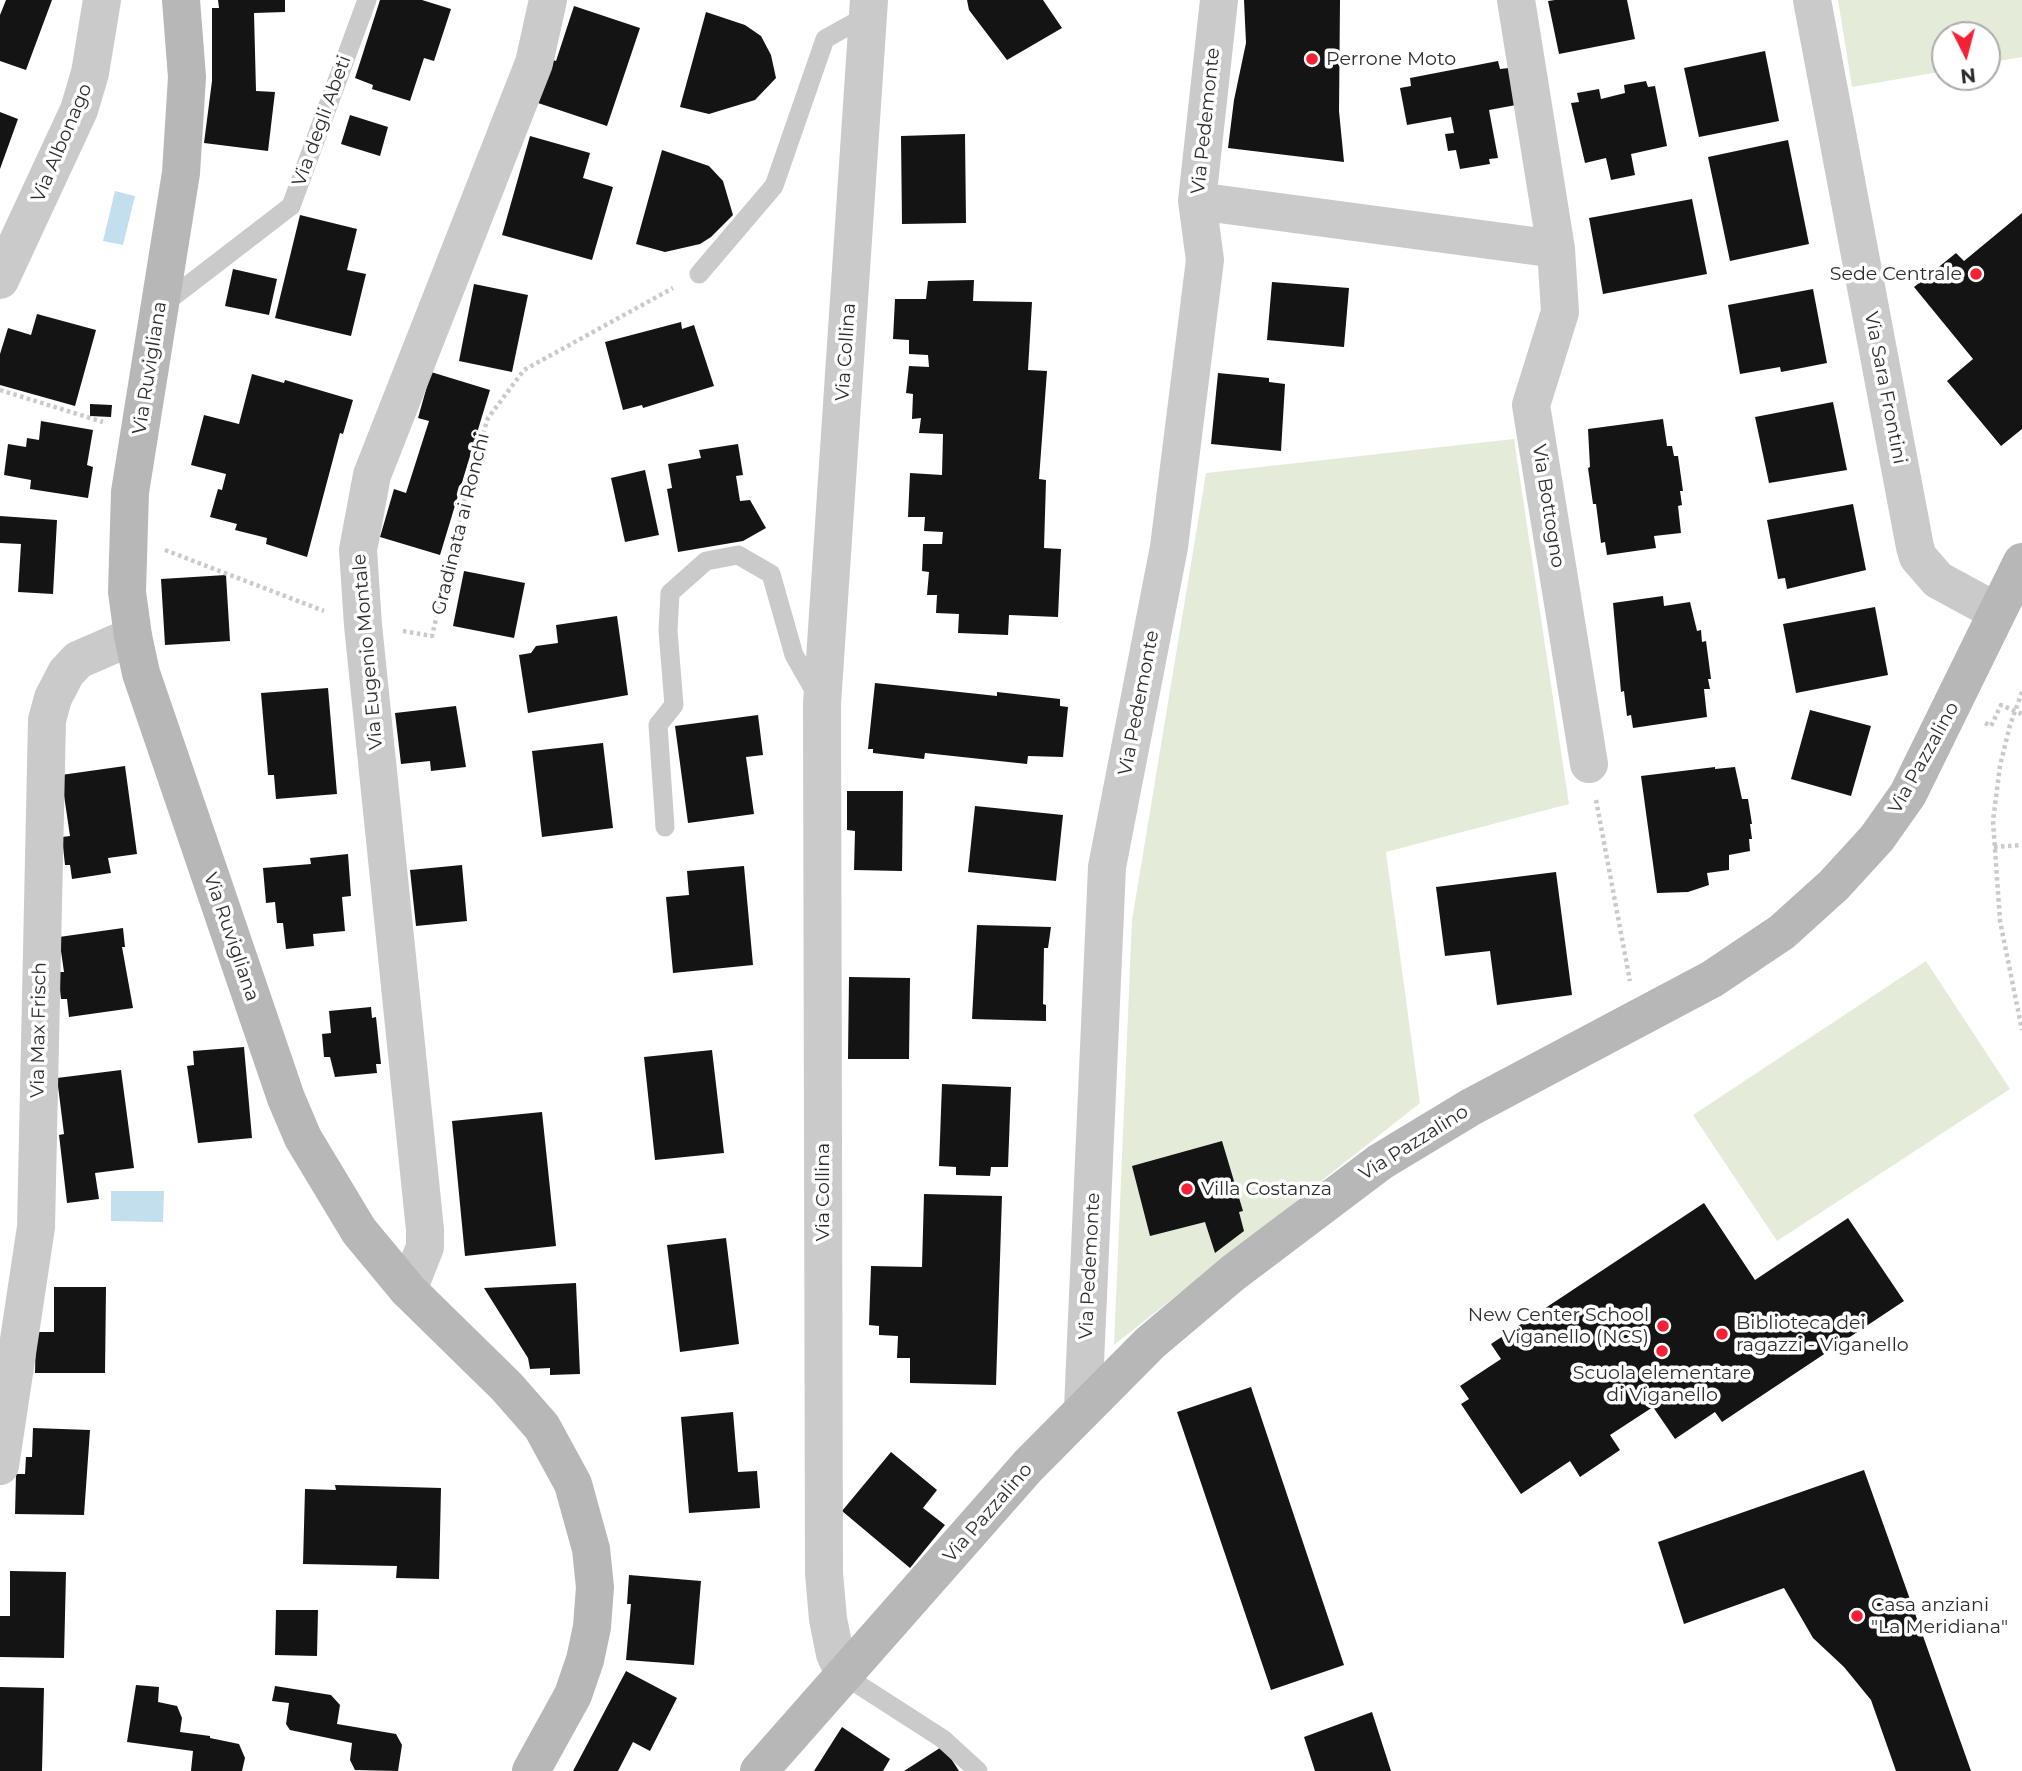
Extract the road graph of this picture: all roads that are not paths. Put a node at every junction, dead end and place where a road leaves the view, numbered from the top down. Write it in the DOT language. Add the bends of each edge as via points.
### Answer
graph roads {
  1 [pos="102,0"];
  2 [pos="181,0"];
  3 [pos="367,0"];
  4 [pos="548,0"];
  5 [pos="1219,0"];
  6 [pos="1516,0"];
  7 [pos="1812,0"];
  8 [pos="869,7"];
  9 [pos="1197,201"];
  10 [pos="1556,249"];
  11 [pos="699,274"];
  12 [pos="0,280"];
  13 [pos="160,307"];
  14 [pos="2022,562"];
  15 [pos="1997,612"];
  16 [pos="132,636"];
  17 [pos="822,704"];
  18 [pos="1589,764"];
  19 [pos="665,827"];
  20 [pos="408,1290"];
  21 [pos="1083,1408"];
  22 [pos="0,1466"];
  23 [pos="845,1676"];
  24 [pos="760,1770"];
  25 [pos="531,1771"];
  26 [pos="978,1771"];
  1 -- 12 [label="street, Via Albonago" via="93,61 79,110"];
  2 -- 13 [label="main road, Via Ruvigliana" via="187,42 186,117"];
  3 -- 13 [label="lane, Via degli Abeti" via="291,206"];
  4 -- 20 [label="street, Via Eugenio Montale" via="534,63 372,475 358,550 425,1230 425,1247"];
  5 -- 9 [label="street, Via Pedemonte"];
  6 -- 10 [label="street, Via Bottogno"];
  7 -- 15 [label="street, Via Sara Frontini" via="1918,557 1938,580"];
  8 -- 11 [label="lane" via="825,39 774,186"];
  8 -- 17 [label="street, Via Collina"];
  9 -- 10 [label="street"];
  9 -- 21 [label="street, Via Pedemonte" via="1205,260 1168,547 1107,867"];
  10 -- 18 [label="street, Via Bottogno" via="1560,312 1531,405"];
  13 -- 16 [label="main road, Via Ruvigliana" via="130,492 127,592"];
  14 -- 15 [label="main road, Via Pazzalino"];
  15 -- 21 [label="main road, Via Pazzalino" via="1908,794 1877,838 1782,932 1712,979 1471,1107 1380,1162 1233,1273"];
  16 -- 20 [label="main road, Via Ruvigliana" via="299,1128 359,1231"];
  16 -- 22 [label="street, Via Max Frisch" via="78,660 53,698 47,720 36,1227"];
  17 -- 19 [label="lane, Via Collina" via="794,655 771,574 738,555 706,561 670,593 674,705 658,725"];
  17 -- 23 [label="street, Via Collina" via="824,1573 835,1654"];
  20 -- 25 [label="main road, Via Ruvigliana" via="542,1427 573,1484 584,1517 595,1587 586,1660 573,1695"];
  21 -- 23 [label="main road, Via Pazzalino"];
  23 -- 24 [label="main road, Via Pazzalino"];
  23 -- 26 [label="lane" via="943,1739"];
}
